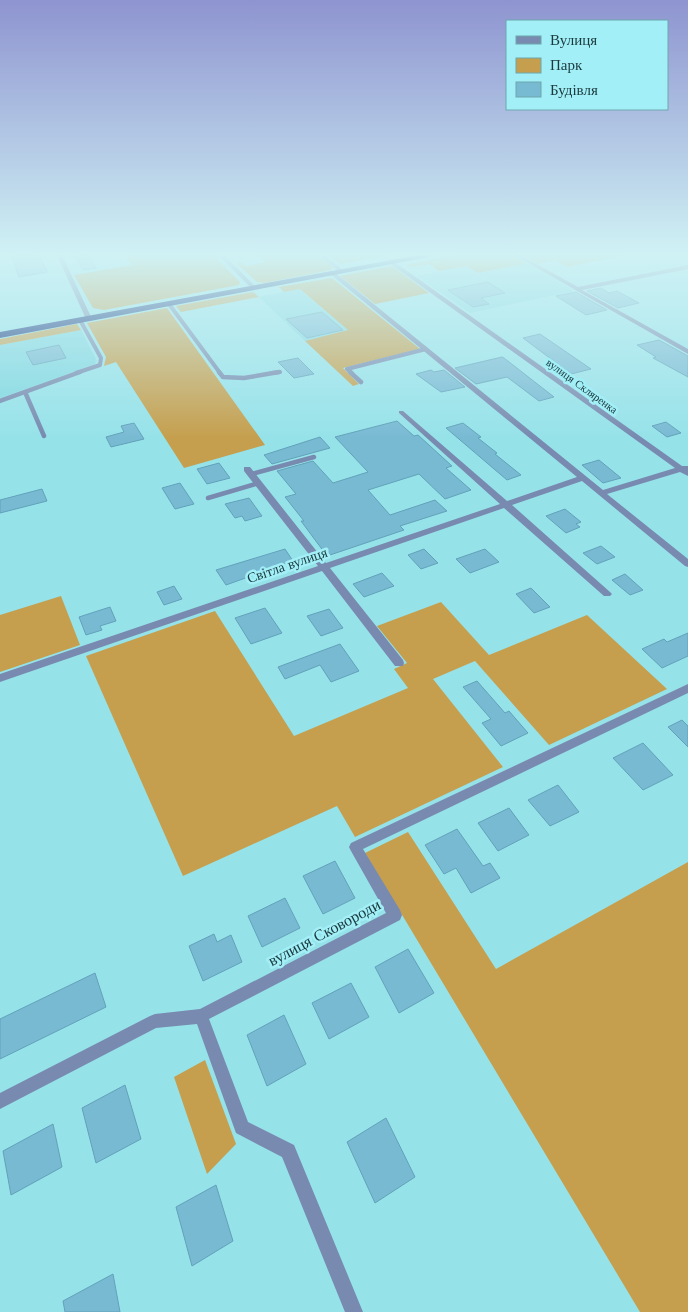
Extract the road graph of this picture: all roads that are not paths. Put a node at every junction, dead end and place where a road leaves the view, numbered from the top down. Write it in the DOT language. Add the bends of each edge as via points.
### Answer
graph roads {
  1 [pos="100,316"];
  2 [pos="178,316"];
  3 [pos="386,316"];
  4 [pos="468,316"];
  5 [pos="626,316"];
  6 [pos="84,319"];
  7 [pos="0,335"];
  8 [pos="426,349"];
  9 [pos="688,352"];
  10 [pos="280,372"];
  11 [pos="361,382"];
  12 [pos="25,392"];
  13 [pos="0,401"];
  14 [pos="401,412"];
  15 [pos="44,436"];
  16 [pos="314,457"];
  17 [pos="684,468"];
  18 [pos="250,472"];
  19 [pos="688,474"];
  20 [pos="583,478"];
  21 [pos="259,483"];
  22 [pos="602,494"];
  23 [pos="208,498"];
  24 [pos="506,505"];
  25 [pos="688,564"];
  26 [pos="324,567"];
  27 [pos="607,594"];
  28 [pos="399,663"];
  29 [pos="0,678"];
  30 [pos="688,688"];
  31 [pos="201,1016"];
  32 [pos="0,1100"];
  33 [pos="354,1312"];
  1 -- 6 [label="highway"];
  2 -- 10 [label="lane" via="223,378"];
  3 -- 8 [label="street"];
  4 -- 17 [label="street, вулиця Скляренка"];
  5 -- 9 [label="street"];
  6 -- 7 [label="highway"];
  6 -- 12 [label="lane" via="101,358 100,364"];
  8 -- 11 [label="lane" via="347,369"];
  8 -- 20 [label="street"];
  12 -- 13 [label="lane"];
  12 -- 15 [label="lane"];
  14 -- 24 [label="street"];
  16 -- 18 [label="lane"];
  17 -- 19 [label="street, вулиця Скляренка"];
  17 -- 22 [label="street"];
  18 -- 21 [label="street"];
  20 -- 22 [label="street"];
  20 -- 24 [label="street, Світла вулиця"];
  21 -- 23 [label="lane"];
  21 -- 26 [label="street"];
  22 -- 25 [label="street"];
  24 -- 26 [label="street, Світла вулиця"];
  24 -- 27 [label="street"];
  26 -- 28 [label="street"];
  26 -- 29 [label="street, Світла вулиця"];
  30 -- 31 [label="street, вулиця Сковороди" via="355,847 395,915"];
  31 -- 32 [label="street, вулиця Сковороди" via="156,1020"];
  31 -- 33 [label="street" via="242,1127 288,1151"];
}
